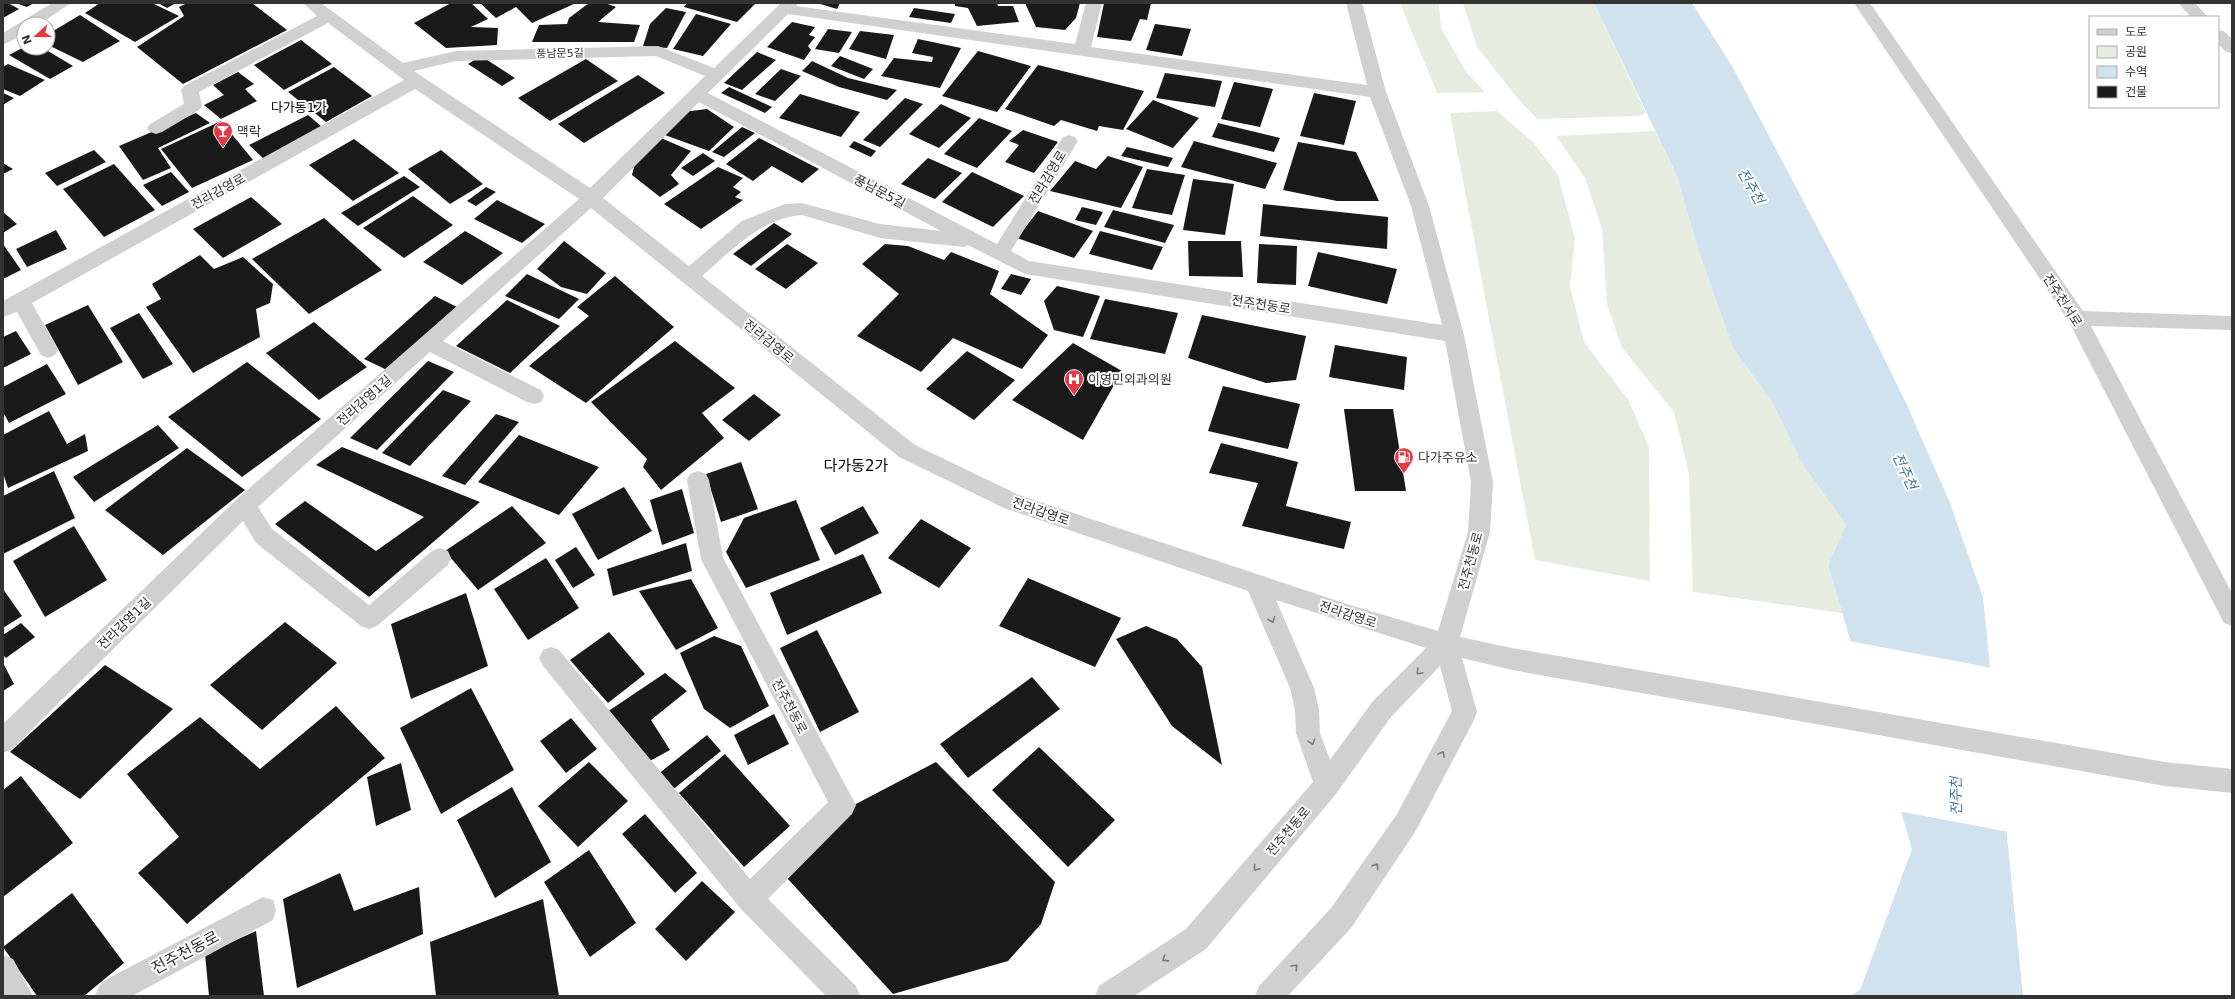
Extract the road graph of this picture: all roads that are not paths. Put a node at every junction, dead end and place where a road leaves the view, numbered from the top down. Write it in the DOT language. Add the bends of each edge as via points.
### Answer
graph roads {
  1 [pos="63,3"];
  2 [pos="311,3"];
  3 [pos="1094,3"];
  4 [pos="1354,3"];
  5 [pos="1862,3"];
  6 [pos="2186,3"];
  7 [pos="787,6"];
  8 [pos="41,16"];
  9 [pos="329,16"];
  10 [pos="2199,16"];
  11 [pos="16,32"];
  12 [pos="2219,36"];
  13 [pos="3,40"];
  14 [pos="2232,48"];
  15 [pos="1082,51"];
  16 [pos="400,69"];
  17 [pos="717,75"];
  18 [pos="416,81"];
  19 [pos="1377,92"];
  20 [pos="697,94"];
  21 [pos="156,128"];
  22 [pos="1069,141"];
  23 [pos="591,198"];
  24 [pos="976,241"];
  25 [pos="1000,254"];
  26 [pos="1068,274"];
  27 [pos="688,277"];
  28 [pos="20,300"];
  29 [pos="3,310"];
  30 [pos="2077,318"];
  31 [pos="2232,323"];
  32 [pos="1454,335"];
  33 [pos="428,342"];
  34 [pos="48,350"];
  35 [pos="534,396"];
  36 [pos="698,480"];
  37 [pos="245,505"];
  38 [pos="440,558"];
  39 [pos="1257,584"];
  40 [pos="2232,616"];
  41 [pos="1446,644"];
  42 [pos="551,658"];
  43 [pos="3,741"];
  44 [pos="2232,781"];
  45 [pos="1327,785"];
  46 [pos="749,899"];
  47 [pos="263,910"];
  48 [pos="3,970"];
  49 [pos="19,996"];
  50 [pos="109,996"];
  51 [pos="846,996"];
  52 [pos="1109,996"];
  53 [pos="1269,996"];
  1 -- 8 [label="street"];
  2 -- 9 [label="street, 전라감영로"];
  3 -- 15 [label="street"];
  4 -- 19 [label="street, 전주천동로"];
  5 -- 30 [label="street, 전주천서로"];
  6 -- 10 [label="street"];
  7 -- 15 [label="street"];
  7 -- 17 [label="street"];
  9 -- 16 [label="street, 전라감영로"];
  9 -- 21 [label="street" via="190,90 193,106"];
  11 -- 13 [label="street"];
  12 -- 14 [label="street"];
  15 -- 19 [label="street"];
  16 -- 17 [label="street, 풍남문5길" via="456,56 658,51"];
  16 -- 18 [label="street, 전라감영로"];
  17 -- 20 [label="street"];
  18 -- 23 [label="street, 전라감영로"];
  18 -- 28 [label="street, 전라감영로"];
  19 -- 32 [label="street, 전주천동로" via="1420,206"];
  20 -- 23 [label="street"];
  20 -- 24 [label="street, 풍남문5길"];
  22 -- 25 [label="street, 전라감영로"];
  23 -- 27 [label="street, 전라감영로"];
  23 -- 33 [label="street, 전라감영1길"];
  24 -- 25 [label="street, 풍남문5길"];
  24 -- 27 [label="street" via="880,231 802,209 785,210 749,226"];
  25 -- 26 [label="street, 풍남문5길" via="1025,267"];
  26 -- 32 [label="street, 전주천동로"];
  27 -- 39 [label="street, 전라감영로" via="907,451 1012,502"];
  28 -- 29 [label="street, 전라감영로"];
  28 -- 34 [label="street"];
  30 -- 31 [label="street"];
  30 -- 40 [label="street, 전주천서로"];
  32 -- 41 [label="street, 전주천동로" via="1482,482 1479,532"];
  33 -- 35 [label="street"];
  33 -- 37 [label="street, 전라감영1길"];
  36 -- 46 [label="street, 전주천동로" via="712,559 843,805"];
  37 -- 38 [label="street" via="264,536 369,619"];
  37 -- 43 [label="street, 전라감영1길"];
  39 -- 41 [label="street, 전라감영로"];
  39 -- 45 [label="street, one-way" via="1302,688 1307,710 1308,733"];
  41 -- 44 [label="street, 전라감영로" via="2165,774"];
  41 -- 45 [label="street, 전주천동로, one-way" via="1382,709"];
  53 -- 41 [label="street, one-way" via="1341,918 1406,823 1465,712"];
  42 -- 46 [label="street"];
  45 -- 52 [label="street, 전주천동로, one-way" via="1196,939"];
  46 -- 51 [label="street"];
  47 -- 50 [label="street, 전주천동로" via="115,990"];
  48 -- 49 [label="street"];
}
